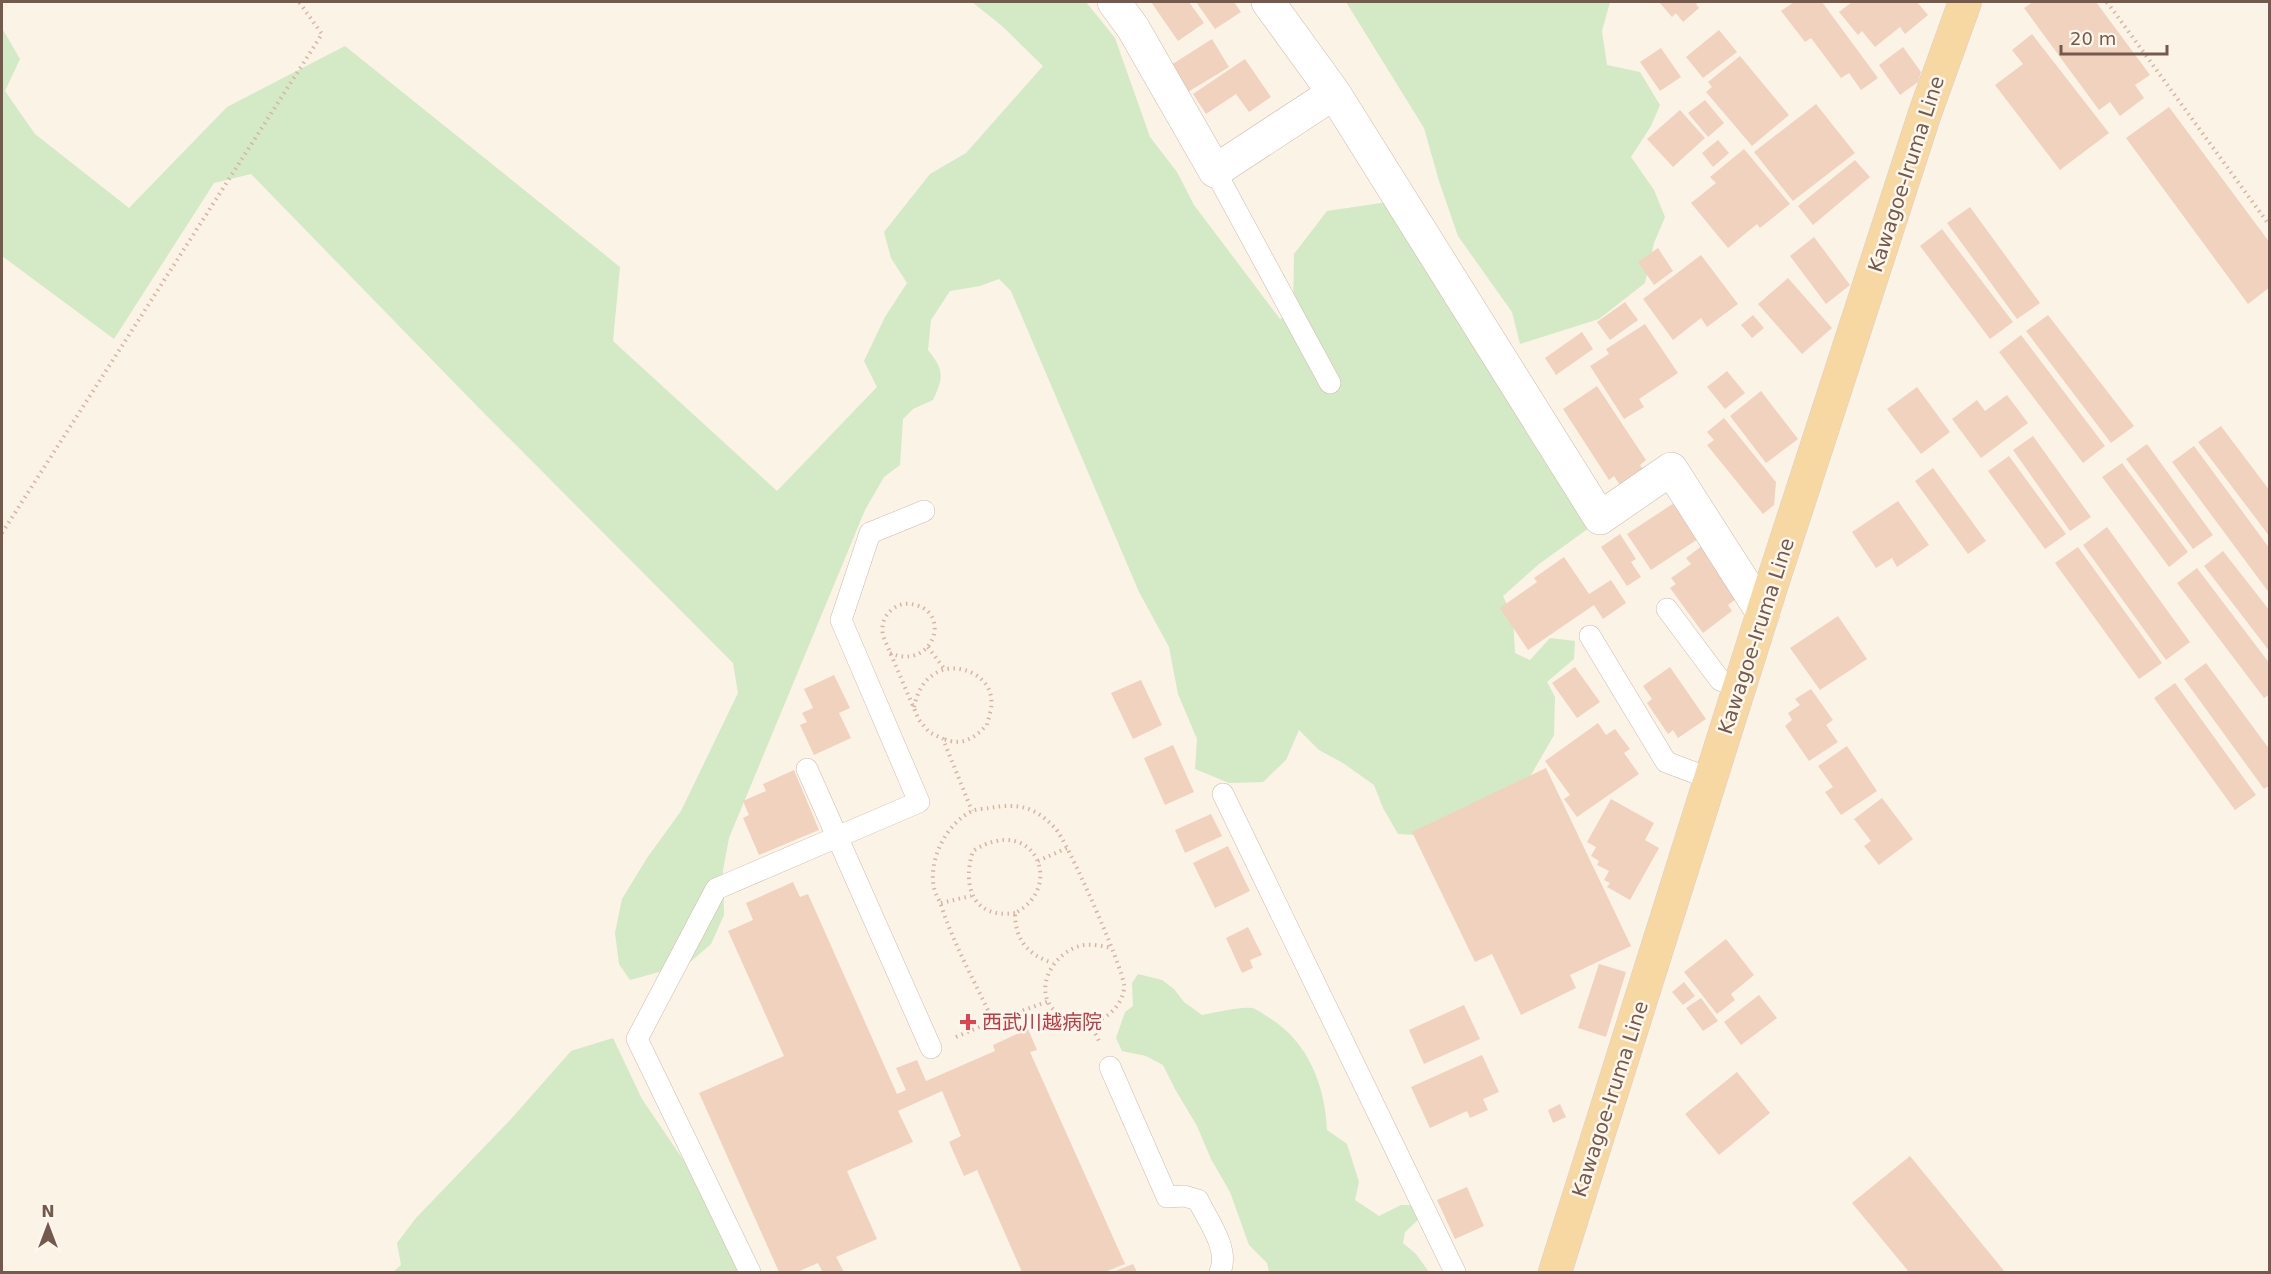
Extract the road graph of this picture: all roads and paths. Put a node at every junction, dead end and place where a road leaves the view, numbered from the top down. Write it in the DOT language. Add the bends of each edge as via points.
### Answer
graph roads {
  1 [pos="299,2"];
  2 [pos="1114,2"];
  3 [pos="1268,2"];
  4 [pos="1965,2"];
  5 [pos="2107,2"];
  6 [pos="1334,93"];
  7 [pos="1215,171"];
  8 [pos="2270,226"];
  9 [pos="1330,383"];
  10 [pos="924,511"];
  11 [pos="2,533"];
  12 [pos="1667,609"];
  13 [pos="1763,613"];
  14 [pos="1590,636"];
  15 [pos="928,647"];
  16 [pos="890,653"];
  17 [pos="945,670"];
  18 [pos="1740,687"];
  19 [pos="914,708"];
  20 [pos="944,739"];
  21 [pos="807,769"];
  22 [pos="1711,779"];
  23 [pos="1223,794"];
  24 [pos="972,811"];
  25 [pos="837,837"];
  26 [pos="1067,848"];
  27 [pos="1038,861"];
  28 [pos="971,896"];
  29 [pos="941,903"];
  30 [pos="1015,913"];
  31 [pos="1112,948"];
  32 [pos="1053,963"];
  33 [pos="1050,1000"];
  34 [pos="993,1021"];
  35 [pos="930,1048"];
  36 [pos="1110,1067"];
  37 [pos="750,1272"];
  38 [pos="1220,1272"];
  39 [pos="1455,1272"];
  40 [pos="1555,1272"];
  1 -- 11 [label="path" via="322,34"];
  2 -- 7 [label="street"];
  3 -- 6 [label="street"];
  4 -- 13 [label="main road, Kawagoe-Iruma Line" via="1925,113"];
  5 -- 8 [label="path"];
  6 -- 7 [label="street"];
  6 -- 13 [label="street" via="1600,518 1671,469"];
  7 -- 9 [label="lane"];
  10 -- 25 [label="lane" via="870,533 841,620 918,802"];
  12 -- 18 [label="lane" via="1720,680"];
  13 -- 18 [label="main road, Kawagoe-Iruma Line"];
  14 -- 22 [label="lane" via="1666,762"];
  15 -- 16 [label="path" via="918,655 900,657"];
  15 -- 16 [label="path" via="936,628 931,614 909,603 888,613 881,625"];
  15 -- 17 [label="path"];
  16 -- 19 [label="path"];
  17 -- 19 [label="path" via="925,681"];
  17 -- 20 [label="path" via="956,668 979,677 992,696 992,706 987,725 967,742"];
  18 -- 22 [label="main road, Kawagoe-Iruma Line"];
  19 -- 20 [label="path" via="929,732"];
  20 -- 24 [label="path"];
  21 -- 25 [label="lane"];
  22 -- 40 [label="main road, Kawagoe-Iruma Line"];
  23 -- 39 [label="lane"];
  24 -- 26 [label="path" via="1013,805 1031,808 1056,829"];
  24 -- 29 [label="path" via="940,843 934,888"];
  25 -- 35 [label="lane"];
  25 -- 37 [label="lane" via="717,888 637,1039"];
  26 -- 27 [label="path"];
  26 -- 31 [label="path"];
  27 -- 28 [label="path" via="1037,855 1025,845 1012,840 985,843 973,851 968,866"];
  27 -- 30 [label="path" via="1036,896"];
  28 -- 29 [label="path"];
  28 -- 30 [label="path" via="998,913"];
  29 -- 34 [label="path"];
  30 -- 32 [label="path" via="1019,938 1038,959"];
  31 -- 32 [label="path" via="1083,945 1065,951"];
  31 -- 33 [label="path" via="1124,985 1118,1007 1090,1023 1072,1021 1053,1009"];
  32 -- 33 [label="path" via="1047,981"];
  33 -- 34 [label="path"];
  34 -- 35 [label="path"];
  36 -- 38 [label="lane" via="1167,1197 1198,1200 1223,1252"];
}
